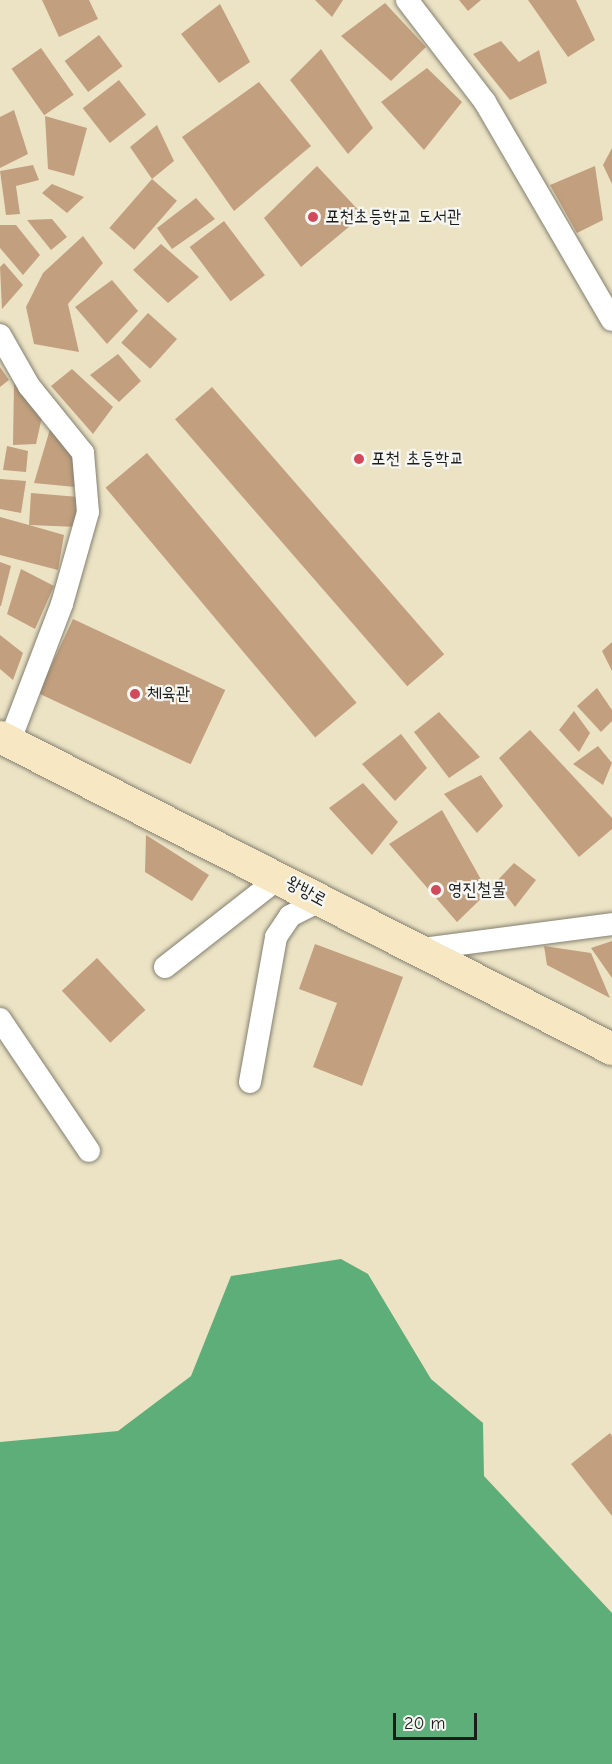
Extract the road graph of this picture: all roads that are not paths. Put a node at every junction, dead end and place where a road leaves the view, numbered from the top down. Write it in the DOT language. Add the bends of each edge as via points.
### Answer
graph roads {
  1 [pos="407,0"];
  2 [pos="603,283"];
  3 [pos="612,320"];
  4 [pos="0,335"];
  5 [pos="5,740"];
  6 [pos="280,877"];
  7 [pos="322,900"];
  8 [pos="612,924"];
  9 [pos="410,951"];
  10 [pos="165,967"];
  11 [pos="0,1019"];
  12 [pos="612,1049"];
  13 [pos="250,1082"];
  14 [pos="89,1151"];
  1 -- 2 [label="street" via="485,102"];
  2 -- 3 [label="street"];
  4 -- 5 [label="street" via="29,386 83,453 88,512 57,616"];
  5 -- 6 [label="main road, 왕방로"];
  6 -- 7 [label="main road, 왕방로"];
  6 -- 10 [label="street"];
  7 -- 9 [label="main road, 왕방로"];
  7 -- 13 [label="street" via="290,916 276,937"];
  8 -- 9 [label="street"];
  9 -- 12 [label="main road, 왕방로"];
  11 -- 14 [label="street"];
}
